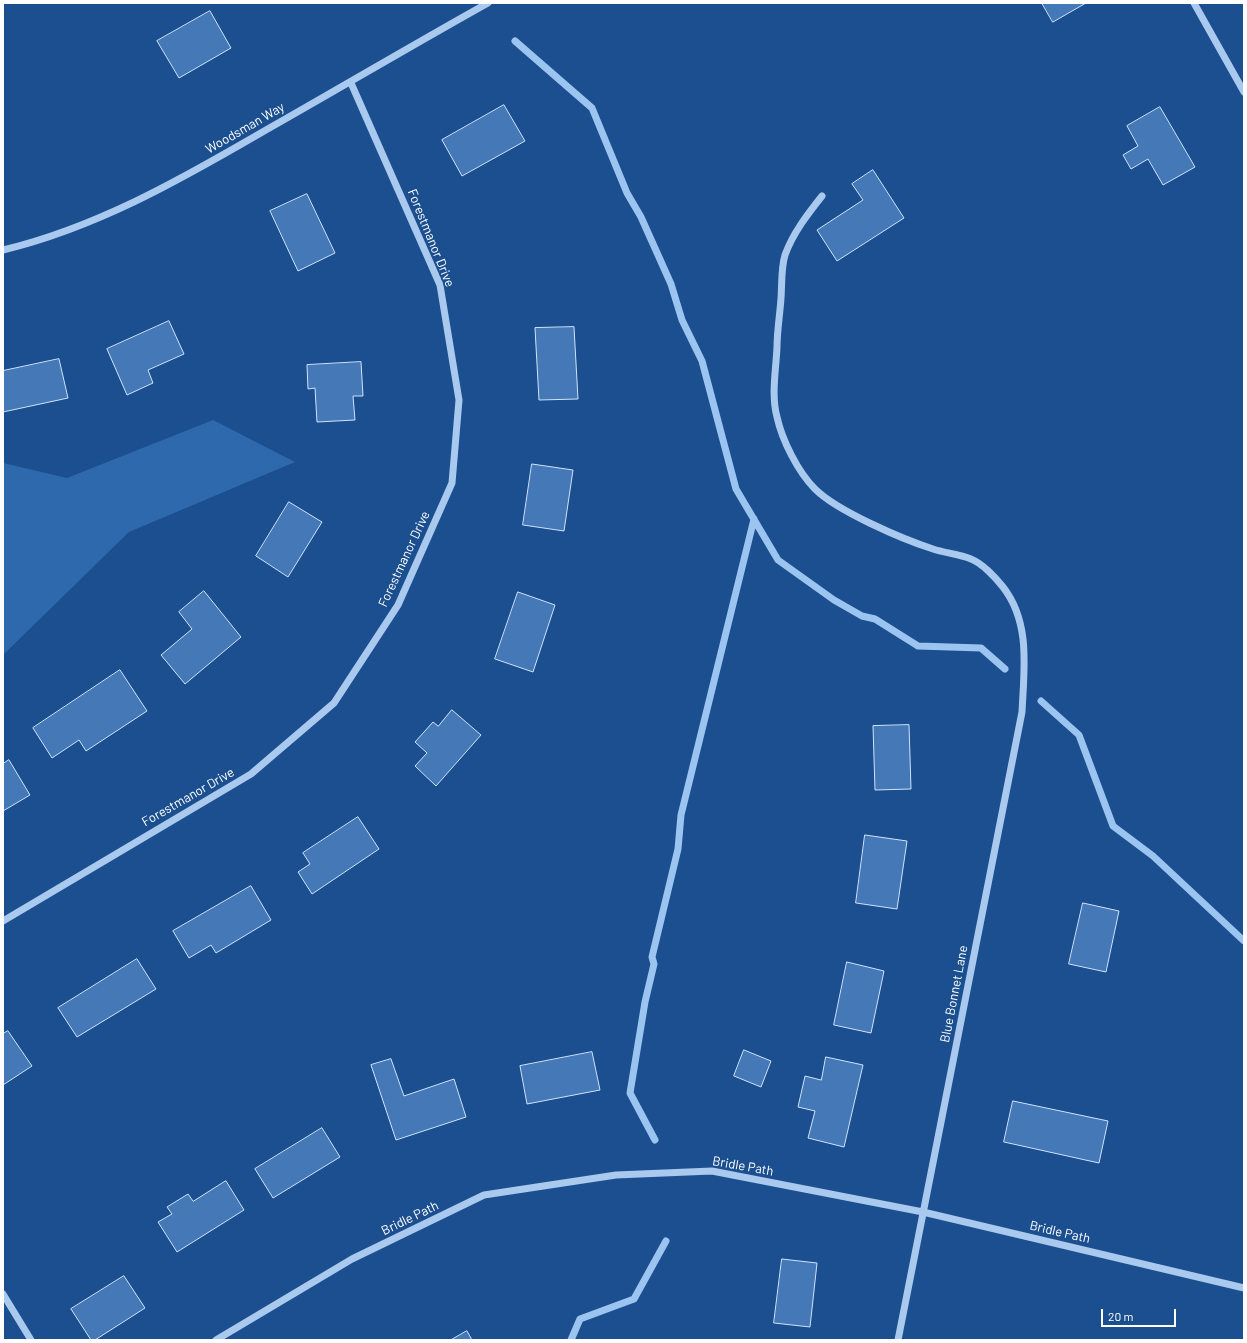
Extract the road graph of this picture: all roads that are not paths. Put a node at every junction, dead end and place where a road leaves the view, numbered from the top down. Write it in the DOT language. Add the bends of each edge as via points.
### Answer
graph roads {
  1 [pos="488,3"];
  2 [pos="1194,3"];
  3 [pos="350,83"];
  4 [pos="1244,92"];
  5 [pos="822,196"];
  6 [pos="3,250"];
  7 [pos="3,921"];
  8 [pos="923,1212"];
  9 [pos="1244,1288"];
  10 [pos="3,1294"];
  11 [pos="31,1340"];
  12 [pos="216,1340"];
  13 [pos="898,1340"];
  1 -- 3 [label="street, Woodsman Way"];
  2 -- 4 [label="street"];
  3 -- 6 [label="street, Woodsman Way" via="190,174 132,202 69,231"];
  3 -- 7 [label="street, Forestmanor Drive" via="440,285 459,400 452,483 398,605 334,703 251,774"];
  5 -- 8 [label="street, Blue Bonnet Lane" via="801,222 785,256 774,389 776,416 784,437 803,475 832,503 868,522 932,549 973,560 990,573 1013,602 1019,616 1025,651 1022,712"];
  8 -- 9 [label="street, Bridle Path"];
  8 -- 12 [label="street, Bridle Path" via="712,1171 616,1175 484,1196 352,1259"];
  8 -- 13 [label="street, Blue Bonnet Lane"];
  10 -- 11 [label="street"];
}
